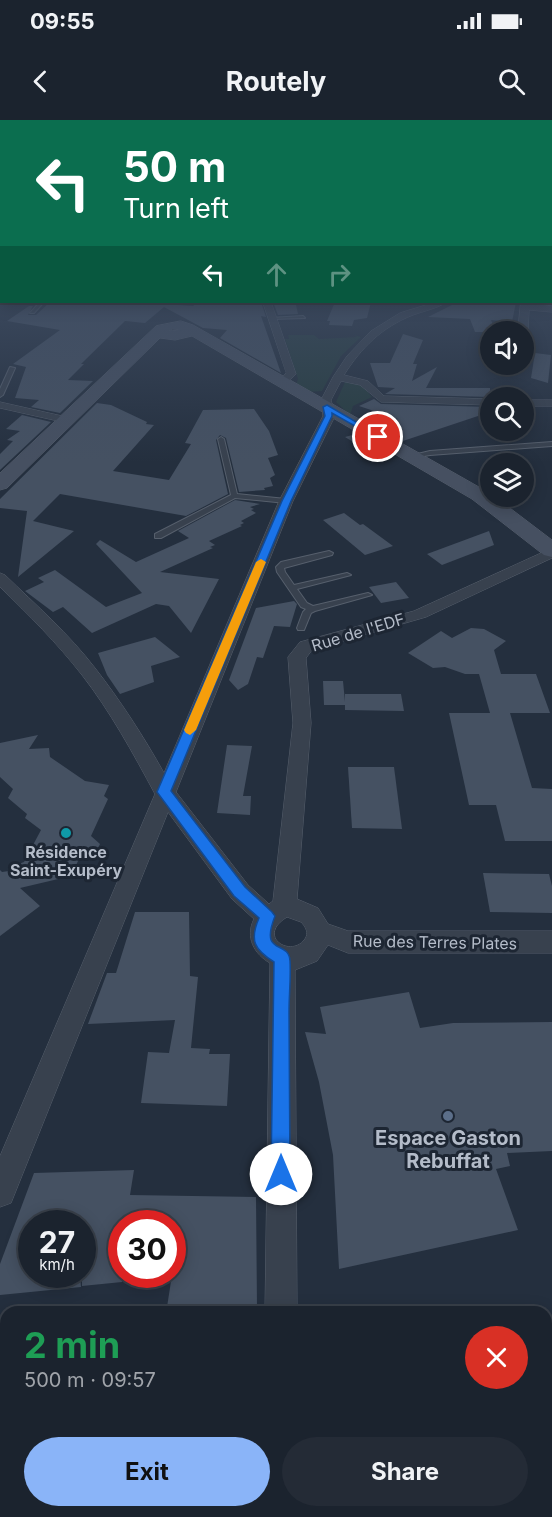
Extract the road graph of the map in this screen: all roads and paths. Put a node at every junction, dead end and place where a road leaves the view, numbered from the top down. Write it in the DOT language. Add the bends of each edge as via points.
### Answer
graph roads {
  1 [pos="160,332"];
  2 [pos="191,332"];
  3 [pos="277,332"];
  4 [pos="375,332"];
  5 [pos="12,368"];
  6 [pos="338,377"];
  7 [pos="283,381"];
  8 [pos="0,395"];
  9 [pos="480,402"];
  10 [pos="534,403"];
  11 [pos="552,403"];
  12 [pos="0,405"];
  13 [pos="327,407"];
  14 [pos="67,420"];
  15 [pos="220,439"];
  16 [pos="552,444"];
  17 [pos="412,456"];
  18 [pos="0,484"];
  19 [pos="234,496"];
  20 [pos="286,501"];
  21 [pos="158,536"];
  22 [pos="552,551"];
  23 [pos="329,553"];
  24 [pos="347,575"];
  25 [pos="0,578"];
  26 [pos="292,588"];
  27 [pos="368,595"];
  28 [pos="312,609"];
  29 [pos="301,628"];
  30 [pos="306,646"];
  31 [pos="164,792"];
  32 [pos="275,912"];
  33 [pos="319,931"];
  34 [pos="552,942"];
  35 [pos="283,958"];
  36 [pos="0,1192"];
  37 [pos="281,1306"];
  1 -- 14 [label="main road"];
  2 -- 7 [label="main road"];
  3 -- 7 [label="street" via="291,374"];
  4 -- 6 [label="street" via="354,351"];
  5 -- 8 [label="lane"];
  6 -- 9 [label="street" via="364,382 376,395 388,400"];
  6 -- 13 [label="street" via="326,400"];
  7 -- 13 [label="main road"];
  10 -- 11 [label="street"];
  12 -- 14 [label="street"];
  13 -- 17 [label="main road"];
  13 -- 20 [label="street" via="329,416"];
  14 -- 18 [label="main road"];
  15 -- 19 [label="lane"];
  16 -- 17 [label="lane"];
  17 -- 22 [label="main road" via="479,495"];
  19 -- 20 [label="lane"];
  19 -- 21 [label="lane"];
  20 -- 31 [label="street"];
  22 -- 30 [label="street, Rue de l'EDF" via="420,614"];
  23 -- 26 [label="lane" via="280,567"];
  24 -- 26 [label="lane"];
  25 -- 31 [label="street" via="89,672"];
  26 -- 28 [label="lane" via="304,605"];
  27 -- 28 [label="lane"];
  28 -- 29 [label="lane"];
  29 -- 30 [label="street" via="300,638"];
  30 -- 32 [label="street, Rue de l'EDF" via="297,657 302,723 289,878"];
  31 -- 32 [label="street" via="240,892"];
  31 -- 36 [label="street"];
  32 -- 33 [label="street" via="303,909"];
  32 -- 35 [label="street" via="261,932 262,941"];
  33 -- 34 [label="street, Rue des Terres Plates" via="348,942"];
  33 -- 35 [label="street" via="319,939 309,953"];
  35 -- 37 [label="street"];
}
